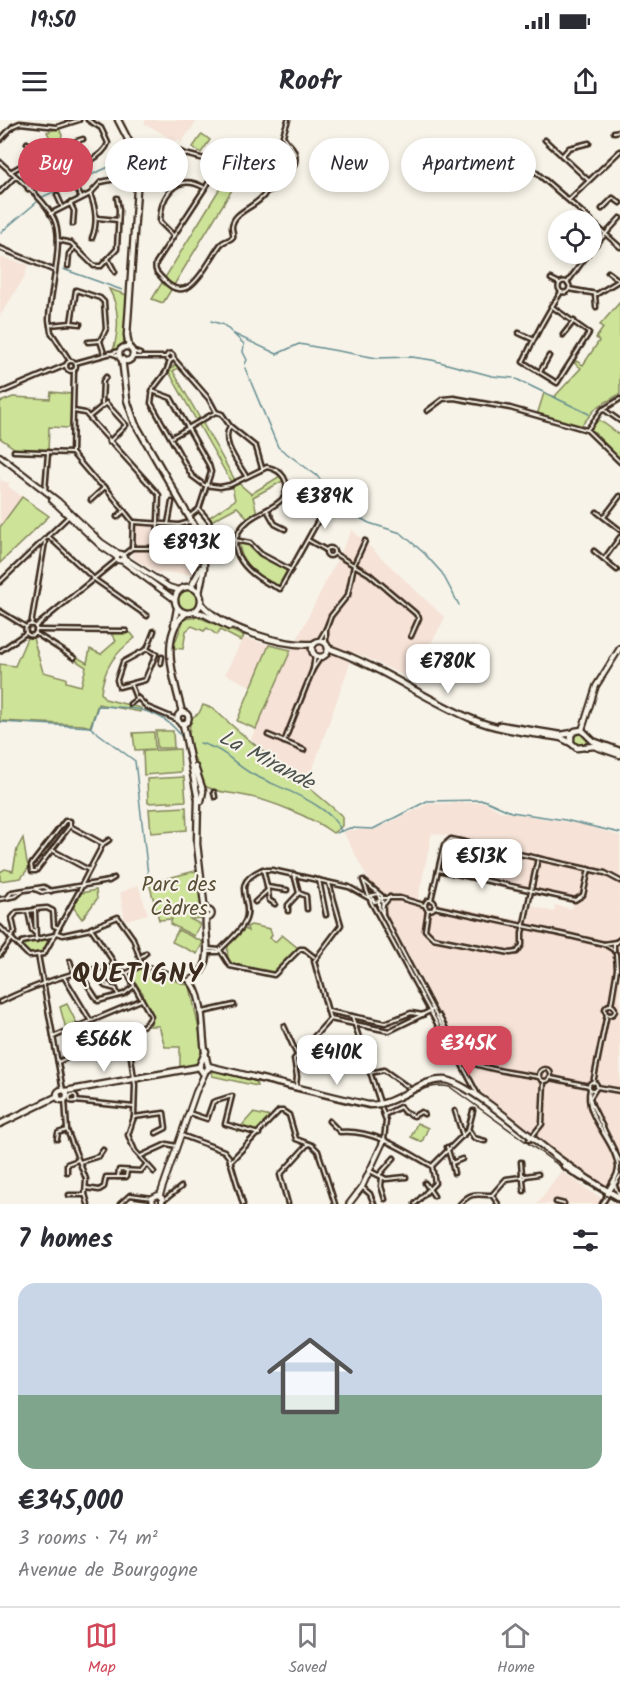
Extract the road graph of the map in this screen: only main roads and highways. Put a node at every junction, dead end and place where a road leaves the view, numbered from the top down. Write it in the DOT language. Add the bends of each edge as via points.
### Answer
graph roads {
  1 [pos="118,120"];
  2 [pos="204,554"];
  3 [pos="191,587"];
  4 [pos="199,593"];
  5 [pos="201,603"];
  6 [pos="177,609"];
  7 [pos="195,612"];
  8 [pos="185,614"];
  9 [pos="172,633"];
  10 [pos="266,637"];
  11 [pos="297,643"];
  12 [pos="317,643"];
  13 [pos="327,648"];
  14 [pos="316,654"];
  15 [pos="460,713"];
  16 [pos="180,716"];
  17 [pos="185,722"];
  18 [pos="572,733"];
  19 [pos="589,737"];
  20 [pos="571,743"];
  21 [pos="586,746"];
  22 [pos="620,753"];
  23 [pos="204,1068"];
  24 [pos="436,1081"];
  25 [pos="65,1093"];
  26 [pos="58,1096"];
  27 [pos="0,1124"];
  28 [pos="530,1139"];
  29 [pos="620,1199"];
  1 -- 2 [label="main road" via="135,154 139,193 127,335 127,400 135,423 203,541"];
  2 -- 3 [label="main road" via="201,572"];
  2 -- 4 [label="main road"];
  3 -- 4 [label="main road"];
  3 -- 6 [label="main road" via="179,590 174,599"];
  4 -- 5 [label="main road"];
  5 -- 7 [label="main road"];
  5 -- 10 [label="main road" via="229,624"];
  6 -- 8 [label="main road"];
  6 -- 9 [label="main road"];
  7 -- 8 [label="main road"];
  7 -- 10 [label="main road" via="238,631"];
  8 -- 9 [label="main road"];
  9 -- 16 [label="main road" via="170,651"];
  10 -- 11 [label="main road"];
  11 -- 12 [label="main road"];
  11 -- 14 [label="main road"];
  12 -- 13 [label="main road"];
  12 -- 14 [label="main road"];
  13 -- 14 [label="main road"];
  13 -- 15 [label="main road" via="371,664"];
  15 -- 18 [label="main road" via="513,728"];
  15 -- 20 [label="main road" via="498,728"];
  16 -- 17 [label="main road"];
  16 -- 17 [label="main road" via="188,716"];
  17 -- 23 [label="main road" via="190,754 203,791 199,796 197,853 210,951 202,971 191,983 206,1051"];
  18 -- 19 [label="main road" via="582,730"];
  18 -- 20 [label="main road"];
  19 -- 21 [label="main road"];
  19 -- 22 [label="main road"];
  20 -- 21 [label="main road" via="577,748"];
  21 -- 22 [label="main road"];
  23 -- 24 [label="main road" via="378,1105"];
  23 -- 25 [label="main road"];
  24 -- 28 [label="main road" via="460,1088"];
  24 -- 28 [label="main road" via="456,1083"];
  25 -- 26 [label="main road"];
  25 -- 26 [label="main road" via="58,1092"];
  26 -- 27 [label="main road"];
  28 -- 29 [label="main road"];
}
